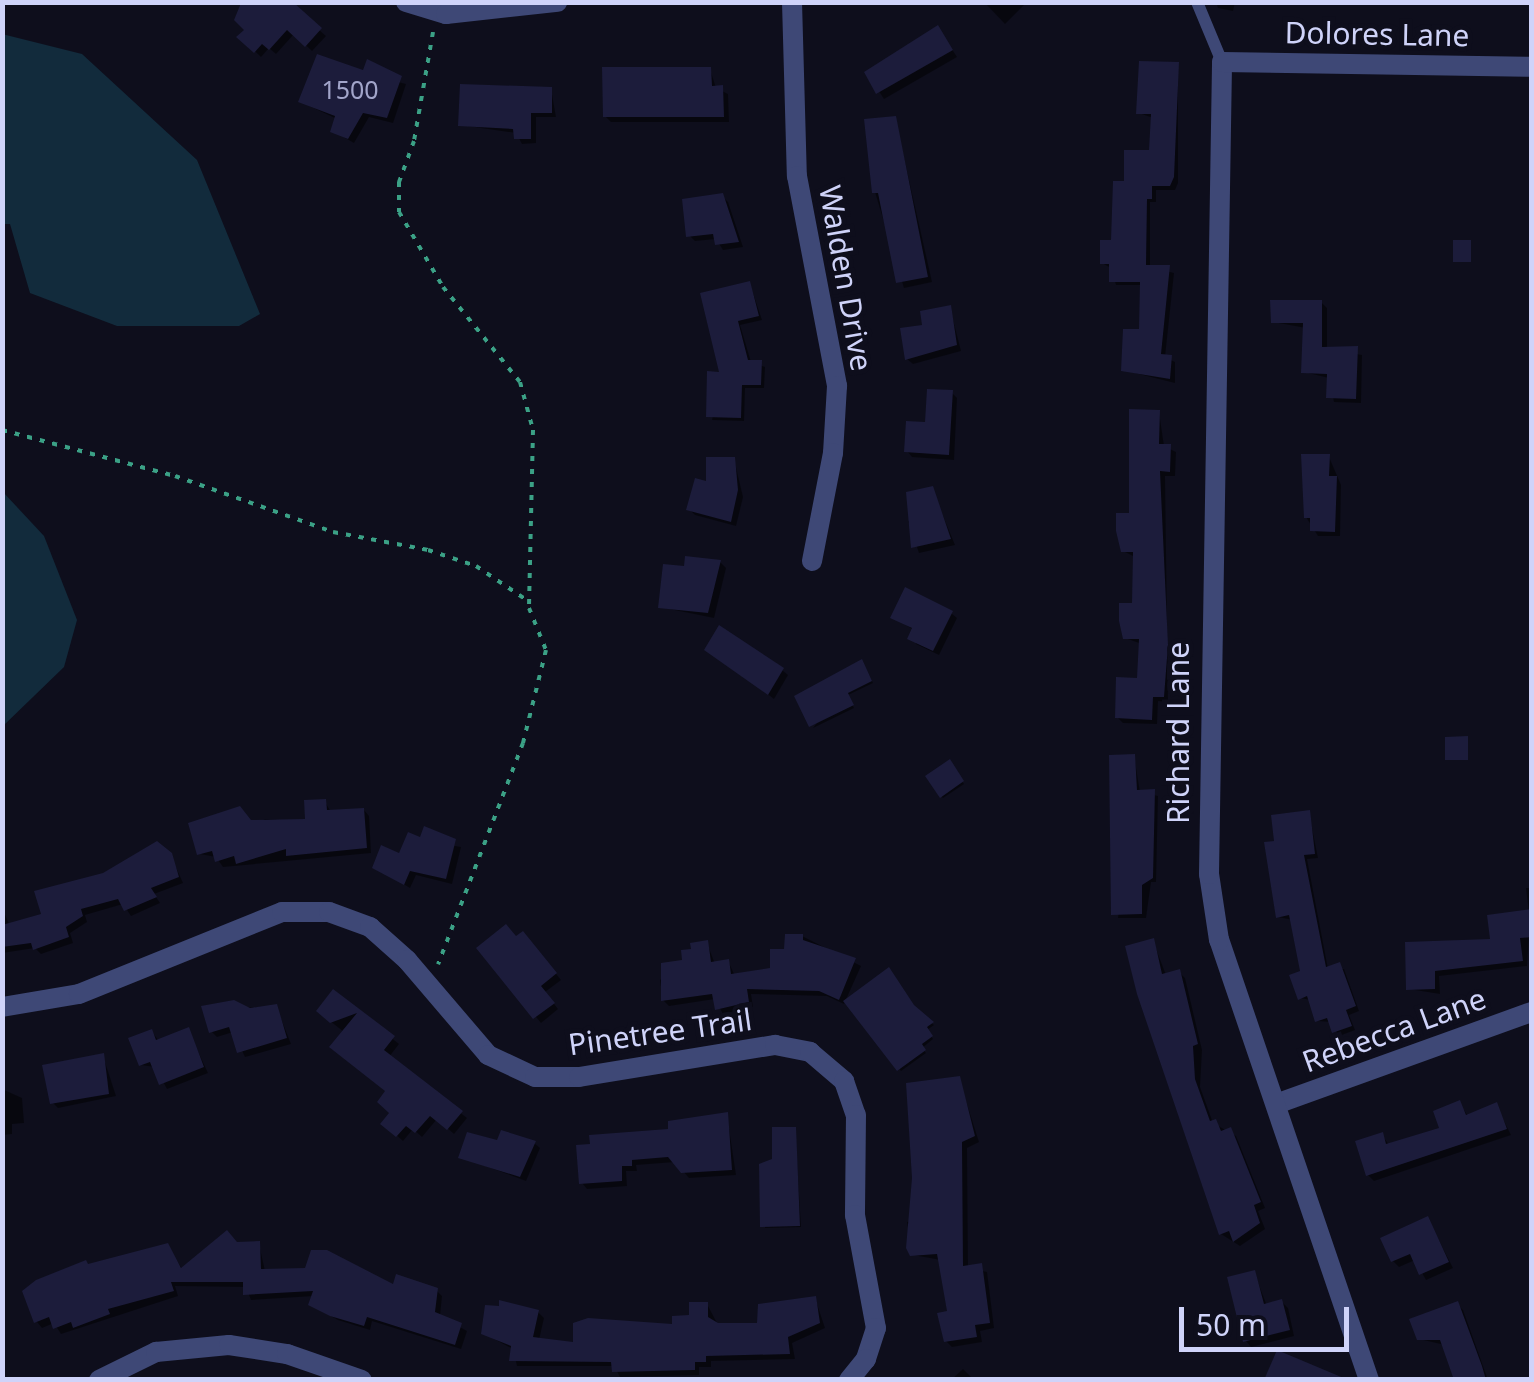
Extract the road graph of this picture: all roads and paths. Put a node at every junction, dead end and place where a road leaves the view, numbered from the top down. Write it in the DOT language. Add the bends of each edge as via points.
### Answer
graph roads {
  1 [pos="406,2"];
  2 [pos="558,2"];
  3 [pos="792,2"];
  4 [pos="1197,2"];
  5 [pos="436,11"];
  6 [pos="1222,62"];
  7 [pos="1532,66"];
  8 [pos="2,430"];
  9 [pos="812,561"];
  10 [pos="528,601"];
  11 [pos="429,986"];
  12 [pos="2,1008"];
  13 [pos="1532,1012"];
  14 [pos="1276,1104"];
  15 [pos="99,1380"];
  16 [pos="362,1380"];
  17 [pos="849,1380"];
  18 [pos="1369,1380"];
  1 -- 5 [label="street"];
  2 -- 5 [label="street" via="485,14"];
  3 -- 9 [label="street, Walden Drive" via="797,176 837,386 834,453"];
  4 -- 6 [label="lane"];
  5 -- 10 [label="path" via="414,141 399,182 399,212 443,287 520,382 533,430"];
  6 -- 7 [label="street, Dolores Lane"];
  6 -- 14 [label="street, Richard Lane" via="1209,874 1219,940"];
  8 -- 10 [label="path" via="175,476 333,532 428,550 476,566"];
  10 -- 11 [label="path" via="546,650 532,706"];
  11 -- 12 [label="street, Pinetree Trail" via="370,927 329,912 282,912 79,994"];
  11 -- 17 [label="street, Pinetree Trail" via="488,1055 535,1077 612,1073 775,1045 810,1052 838,1074 856,1114 856,1215 876,1313 873,1344"];
  13 -- 14 [label="street, Rebecca Lane"];
  14 -- 18 [label="street, Richard Lane"];
  15 -- 16 [label="street" via="156,1352 229,1345 286,1354"];
}
